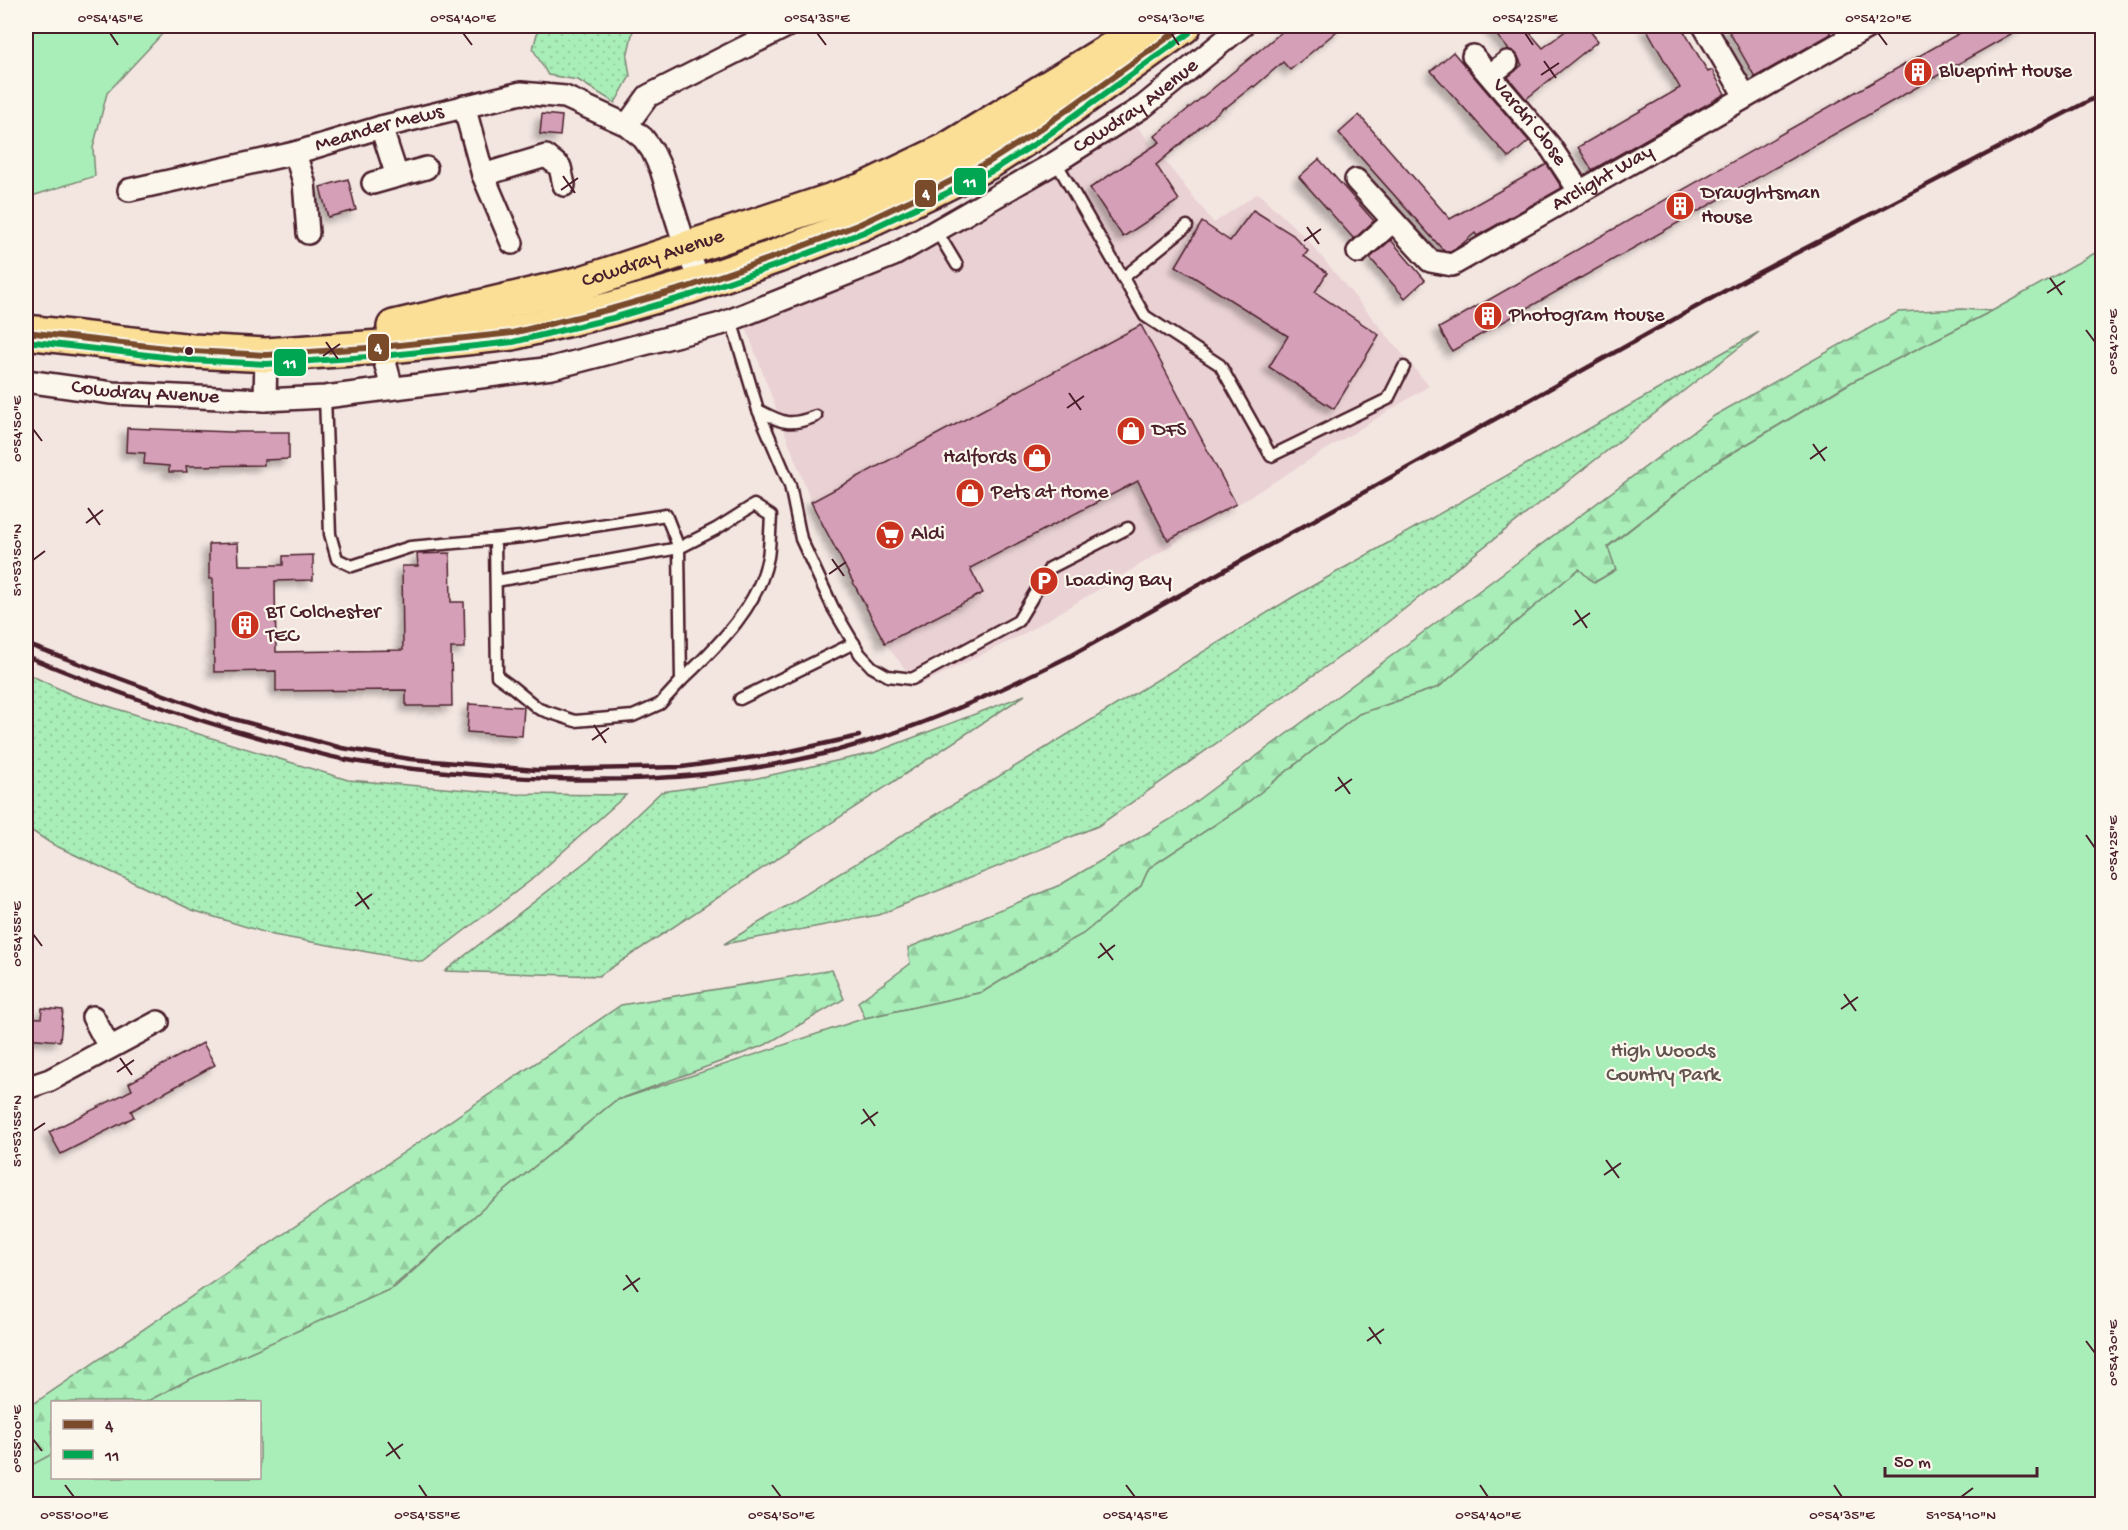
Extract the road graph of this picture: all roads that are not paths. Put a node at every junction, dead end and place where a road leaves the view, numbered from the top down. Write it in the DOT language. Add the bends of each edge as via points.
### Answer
graph roads {
  1 [pos="787,26"];
  2 [pos="1149,26"];
  3 [pos="1184,26"];
  4 [pos="1242,26"];
  5 [pos="1704,26"];
  6 [pos="1870,26"];
  7 [pos="1473,56"];
  8 [pos="1507,62"];
  9 [pos="1490,75"];
  10 [pos="1745,96"];
  11 [pos="464,106"];
  12 [pos="1028,119"];
  13 [pos="627,125"];
  14 [pos="381,127"];
  15 [pos="295,153"];
  16 [pos="1056,162"];
  17 [pos="426,168"];
  18 [pos="483,174"];
  19 [pos="397,176"];
  20 [pos="1356,180"];
  21 [pos="372,183"];
  22 [pos="564,185"];
  23 [pos="129,190"];
  24 [pos="1580,192"];
  25 [pos="1393,221"];
  26 [pos="1187,226"];
  27 [pos="936,230"];
  28 [pos="308,233"];
  29 [pos="512,243"];
  30 [pos="686,249"];
  31 [pos="1358,252"];
  32 [pos="957,265"];
  33 [pos="1123,278"];
  34 [pos="701,283"];
  35 [pos="731,320"];
  36 [pos="26,332"];
  37 [pos="381,347"];
  38 [pos="266,355"];
  39 [pos="1404,367"];
  40 [pos="26,381"];
  41 [pos="392,388"];
  42 [pos="325,397"];
  43 [pos="266,400"];
  44 [pos="758,410"];
  45 [pos="816,416"];
  46 [pos="1128,528"];
  47 [pos="495,540"];
  48 [pos="679,548"];
  49 [pos="496,581"];
  50 [pos="854,643"];
  51 [pos="681,681"];
  52 [pos="740,699"];
  53 [pos="93,1017"];
  54 [pos="158,1022"];
  55 [pos="110,1047"];
  56 [pos="26,1088"];
  1 -- 13 [label="street" via="648,96"];
  2 -- 12 [label="main road, Cowdray Avenue"];
  3 -- 12 [label="main road, Cowdray Avenue"];
  4 -- 16 [label="street, Cowdray Avenue" via="1143,106"];
  5 -- 10 [label="street"];
  6 -- 10 [label="street, Arclight Way"];
  7 -- 9 [label="street, Vardri Close"];
  8 -- 9 [label="street"];
  9 -- 24 [label="street, Vardri Close" via="1549,145"];
  10 -- 24 [label="street, Arclight Way"];
  11 -- 13 [label="street, Meander Mews" via="521,93 565,97"];
  11 -- 14 [label="street, Meander Mews"];
  11 -- 18 [label="street"];
  12 -- 16 [label="street, Cowdray Avenue"];
  12 -- 30 [label="main road, Cowdray Avenue" via="945,151 863,190"];
  12 -- 34 [label="main road, Cowdray Avenue" via="989,162 860,224"];
  13 -- 30 [label="street, Meander Mews" via="652,150"];
  14 -- 15 [label="street, Meander Mews"];
  14 -- 19 [label="street"];
  15 -- 23 [label="street, Meander Mews"];
  15 -- 28 [label="street" via="304,182"];
  16 -- 27 [label="street, Cowdray Avenue"];
  16 -- 33 [label="lane"];
  17 -- 19 [label="street"];
  18 -- 22 [label="street" via="546,156 560,167"];
  18 -- 29 [label="street"];
  19 -- 21 [label="street"];
  20 -- 25 [label="street, Arclight Way"];
  24 -- 25 [label="street, Arclight Way" via="1452,265 1430,261"];
  25 -- 31 [label="street"];
  26 -- 33 [label="lane"];
  27 -- 32 [label="lane"];
  27 -- 35 [label="street, Cowdray Avenue" via="894,255"];
  30 -- 34 [label="street, Meander Mews"];
  30 -- 38 [label="main road, Cowdray Avenue" via="571,286"];
  33 -- 39 [label="lane" via="1145,316 1220,365 1271,456 1388,399"];
  34 -- 37 [label="main road, Cowdray Avenue" via="512,333"];
  35 -- 41 [label="street, Cowdray Avenue" via="552,368"];
  35 -- 44 [label="lane"];
  36 -- 38 [label="main road, Cowdray Avenue" via="180,350"];
  37 -- 38 [label="main road, Cowdray Avenue"];
  37 -- 41 [label="street"];
  38 -- 43 [label="street"];
  40 -- 43 [label="street, Cowdray Avenue" via="112,393"];
  41 -- 42 [label="street, Cowdray Avenue"];
  42 -- 43 [label="street, Cowdray Avenue"];
  42 -- 47 [label="lane" via="330,534 337,559 352,566 410,547"];
  44 -- 45 [label="lane" via="784,423 799,423"];
  44 -- 50 [label="lane" via="790,485 801,538"];
  46 -- 50 [label="lane" via="1050,568 1018,621 912,679 888,676 872,667"];
  47 -- 48 [label="lane" via="666,515"];
  47 -- 49 [label="lane"];
  48 -- 49 [label="lane"];
  48 -- 51 [label="lane"];
  48 -- 51 [label="lane" via="754,505 771,516 768,559 756,592 732,628"];
  49 -- 51 [label="lane" via="497,676 539,709 575,722 633,716 660,704"];
  50 -- 52 [label="lane"];
  53 -- 55 [label="street"];
  54 -- 55 [label="street"];
  55 -- 56 [label="street" via="50,1080"];
}
